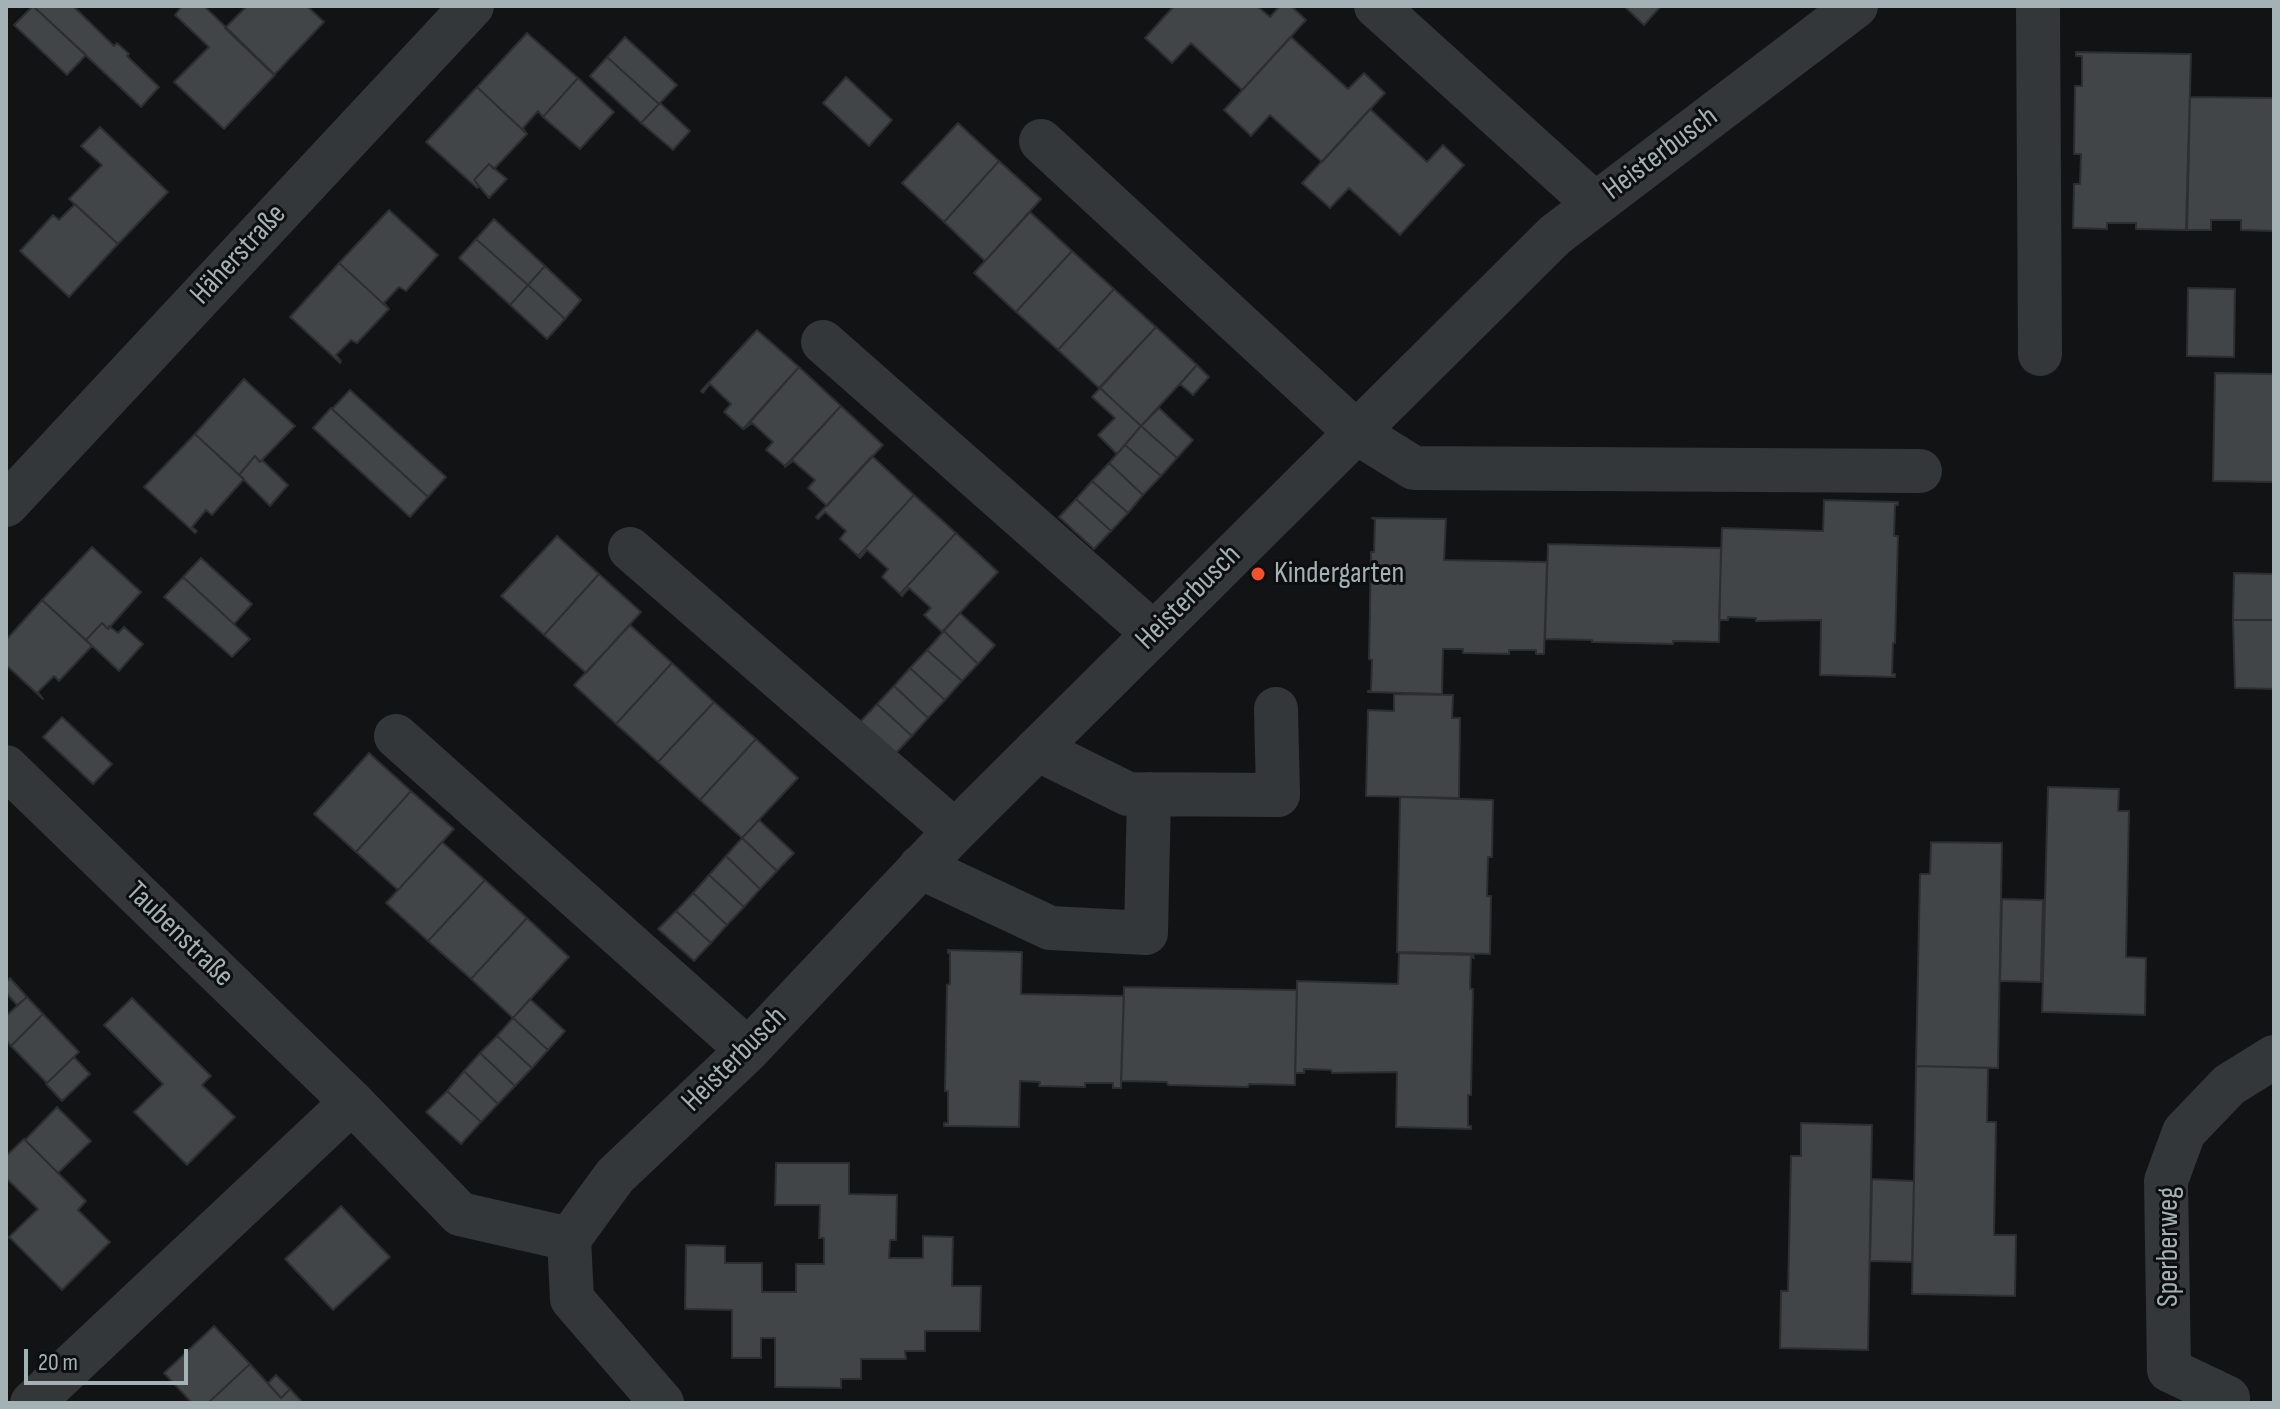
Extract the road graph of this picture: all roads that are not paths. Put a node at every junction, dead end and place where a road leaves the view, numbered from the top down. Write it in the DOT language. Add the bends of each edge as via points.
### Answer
graph roads {
  1 [pos="472,6"];
  2 [pos="1376,6"];
  3 [pos="2038,6"];
  4 [pos="1850,8"];
  5 [pos="1041,141"];
  6 [pos="1595,204"];
  7 [pos="823,342"];
  8 [pos="2040,354"];
  9 [pos="1356,432"];
  10 [pos="1920,471"];
  11 [pos="6,505"];
  12 [pos="630,549"];
  13 [pos="1153,633"];
  14 [pos="1276,709"];
  15 [pos="396,736"];
  16 [pos="1037,749"];
  17 [pos="6,767"];
  18 [pos="1149,794"];
  19 [pos="955,831"];
  20 [pos="920,867"];
  21 [pos="748,1050"];
  22 [pos="2274,1057"];
  23 [pos="352,1102"];
  24 [pos="569,1239"];
  25 [pos="2228,1398"];
  26 [pos="32,1403"];
  27 [pos="662,1403"];
  1 -- 11 [label="street, Häherstraße"];
  2 -- 6 [label="street"];
  3 -- 8 [label="street"];
  4 -- 6 [label="street, Heisterbusch"];
  5 -- 9 [label="street"];
  6 -- 9 [label="street, Heisterbusch" via="1555,235"];
  7 -- 13 [label="street"];
  9 -- 10 [label="street" via="1414,468"];
  9 -- 13 [label="street, Heisterbusch"];
  12 -- 19 [label="street"];
  13 -- 16 [label="street, Heisterbusch"];
  14 -- 18 [label="street" via="1278,795"];
  15 -- 21 [label="street"];
  16 -- 18 [label="street" via="1128,794"];
  16 -- 19 [label="street, Heisterbusch"];
  17 -- 23 [label="street, Taubenstraße"];
  18 -- 20 [label="street" via="1146,933 1050,928"];
  19 -- 20 [label="street, Heisterbusch"];
  20 -- 21 [label="street, Heisterbusch"];
  21 -- 24 [label="street, Heisterbusch" via="615,1176"];
  22 -- 25 [label="street, Sperberweg" via="2229,1085 2184,1132 2166,1181 2169,1370"];
  23 -- 24 [label="street, Taubenstraße" via="460,1214"];
  23 -- 26 [label="street"];
  24 -- 27 [label="street" via="572,1299"];
}
